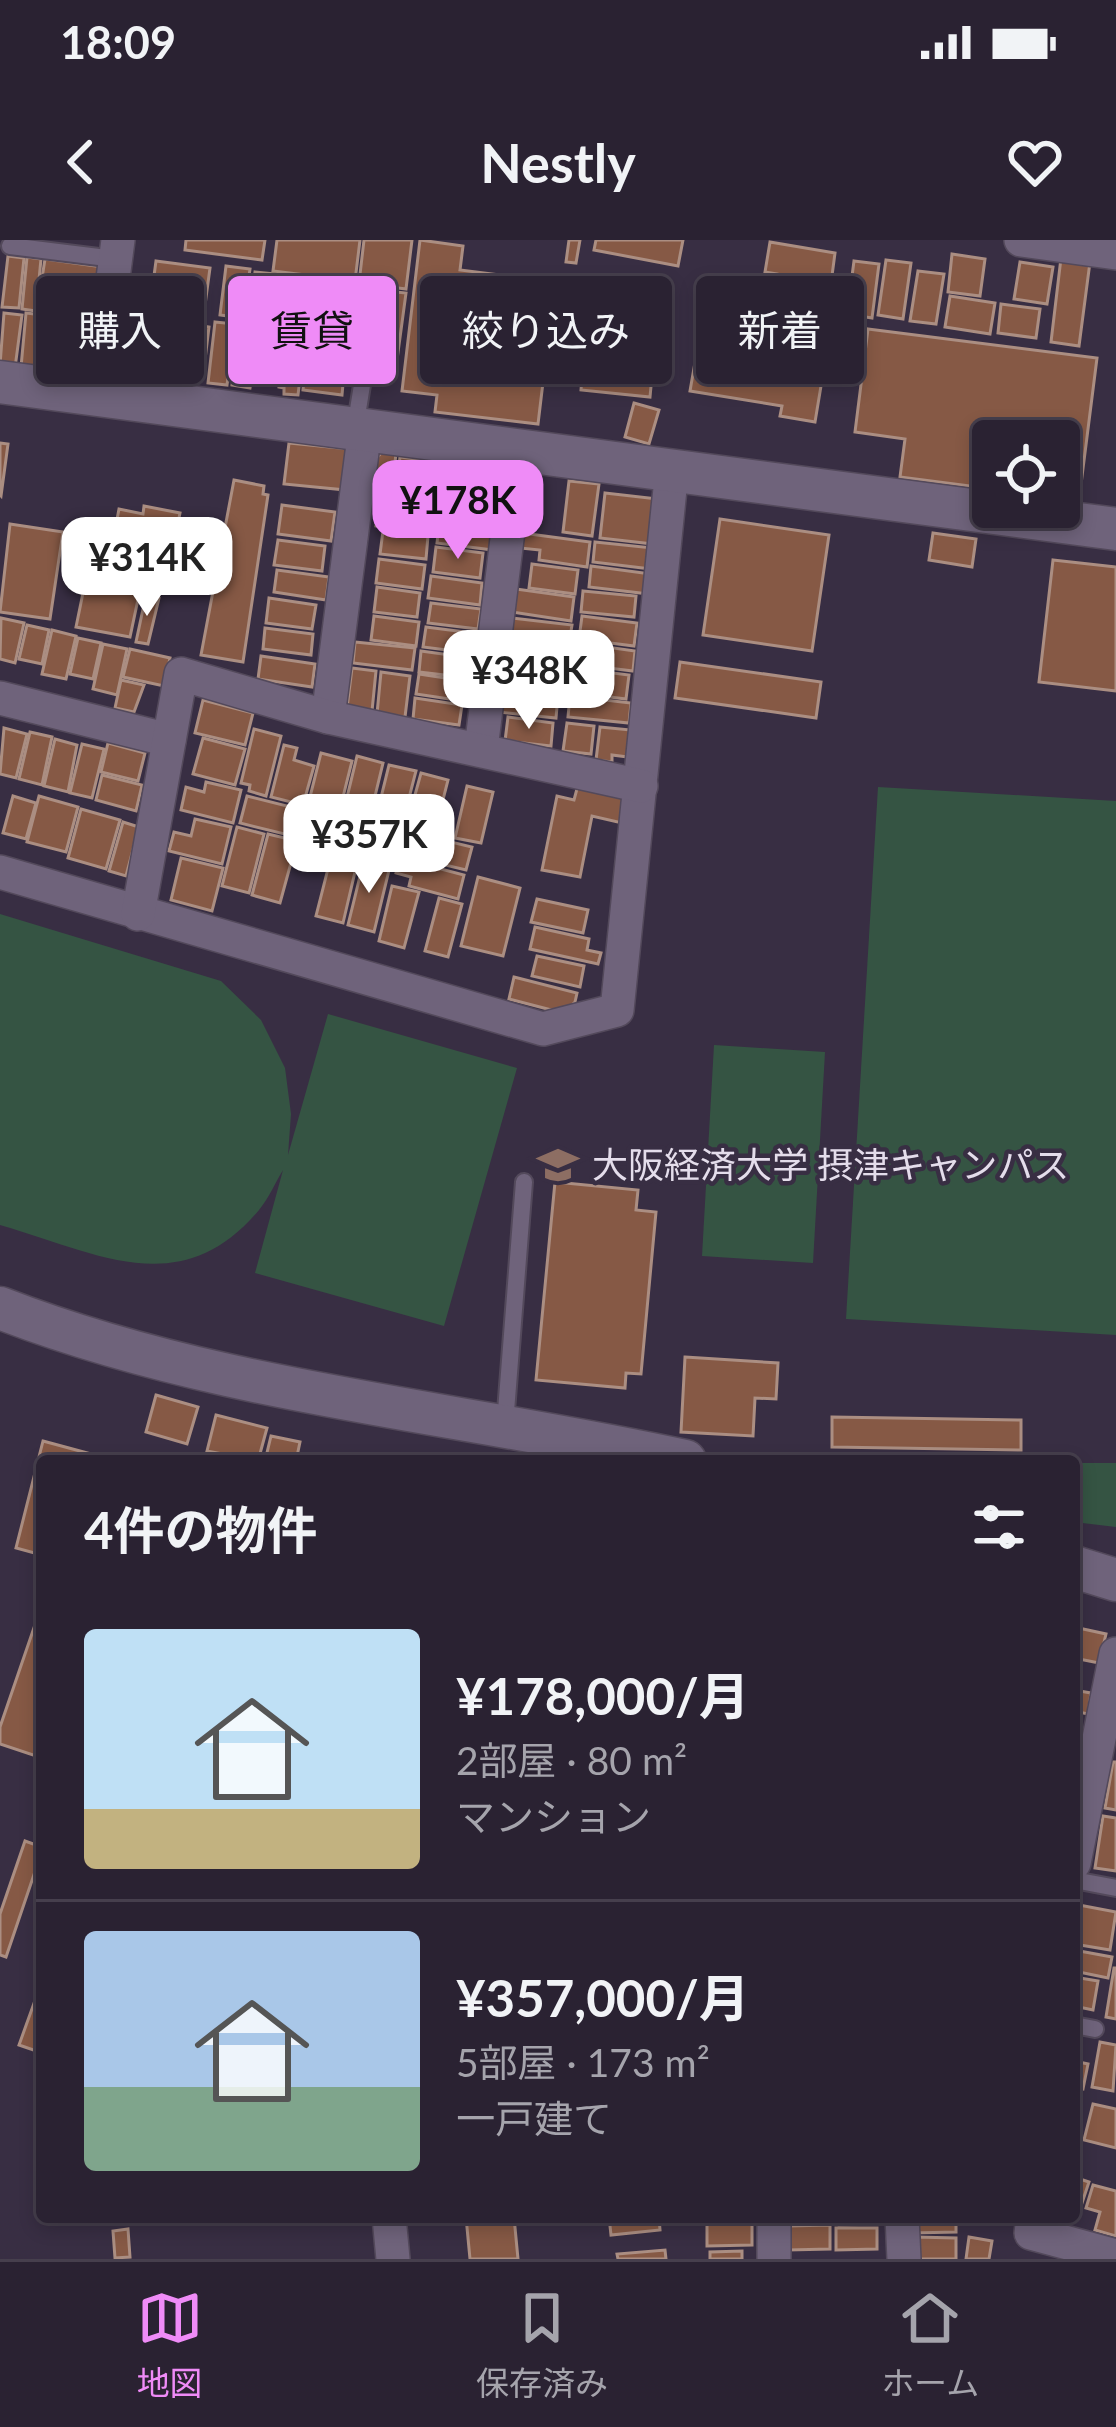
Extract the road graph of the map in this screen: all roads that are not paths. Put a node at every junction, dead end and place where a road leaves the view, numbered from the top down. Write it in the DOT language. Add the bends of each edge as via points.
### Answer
graph roads {
  1 [pos="1021,240"];
  2 [pos="10,246"];
  3 [pos="117,249"];
  4 [pos="1116,253"];
  5 [pos="0,382"];
  6 [pos="365,384"];
  7 [pos="98,394"];
  8 [pos="360,429"];
  9 [pos="518,450"];
  10 [pos="672,469"];
  11 [pos="1116,529"];
  12 [pos="0,698"];
  13 [pos="328,717"];
  14 [pos="170,740"];
  15 [pos="481,749"];
  16 [pos="640,786"];
  17 [pos="0,872"];
  18 [pos="138,914"];
  19 [pos="524,1182"];
  20 [pos="0,1308"];
  21 [pos="505,1425"];
  22 [pos="655,1455"];
  23 [pos="1080,1569"];
  24 [pos="1116,1580"];
  25 [pos="1116,1654"];
  26 [pos="1080,1833"];
  27 [pos="1080,1881"];
  28 [pos="1116,1888"];
  29 [pos="1080,2026"];
  30 [pos="1095,2029"];
  31 [pos="390,2223"];
  32 [pos="774,2223"];
  33 [pos="902,2223"];
  34 [pos="1032,2223"];
  35 [pos="1116,2256"];
  36 [pos="393,2259"];
  37 [pos="774,2259"];
  38 [pos="904,2259"];
  1 -- 4 [label="street"];
  2 -- 3 [label="lane"];
  3 -- 7 [label="street"];
  5 -- 7 [label="street"];
  6 -- 8 [label="lane"];
  7 -- 8 [label="street"];
  8 -- 9 [label="street"];
  8 -- 13 [label="street"];
  9 -- 10 [label="street"];
  9 -- 15 [label="street"];
  10 -- 11 [label="street"];
  10 -- 16 [label="street"];
  12 -- 14 [label="street"];
  13 -- 14 [label="street" via="181,674"];
  13 -- 15 [label="street"];
  14 -- 18 [label="street"];
  15 -- 16 [label="street"];
  16 -- 18 [label="street" via="617,1010 599,1015 544,1029"];
  17 -- 18 [label="street"];
  19 -- 21 [label="lane"];
  20 -- 21 [label="street" via="297,1391"];
  21 -- 22 [label="street"];
  23 -- 24 [label="street"];
  25 -- 26 [label="street"];
  27 -- 28 [label="lane"];
  29 -- 30 [label="lane"];
  31 -- 36 [label="street"];
  32 -- 37 [label="street"];
  33 -- 38 [label="street"];
  34 -- 35 [label="street" via="1031,2233"];
}
